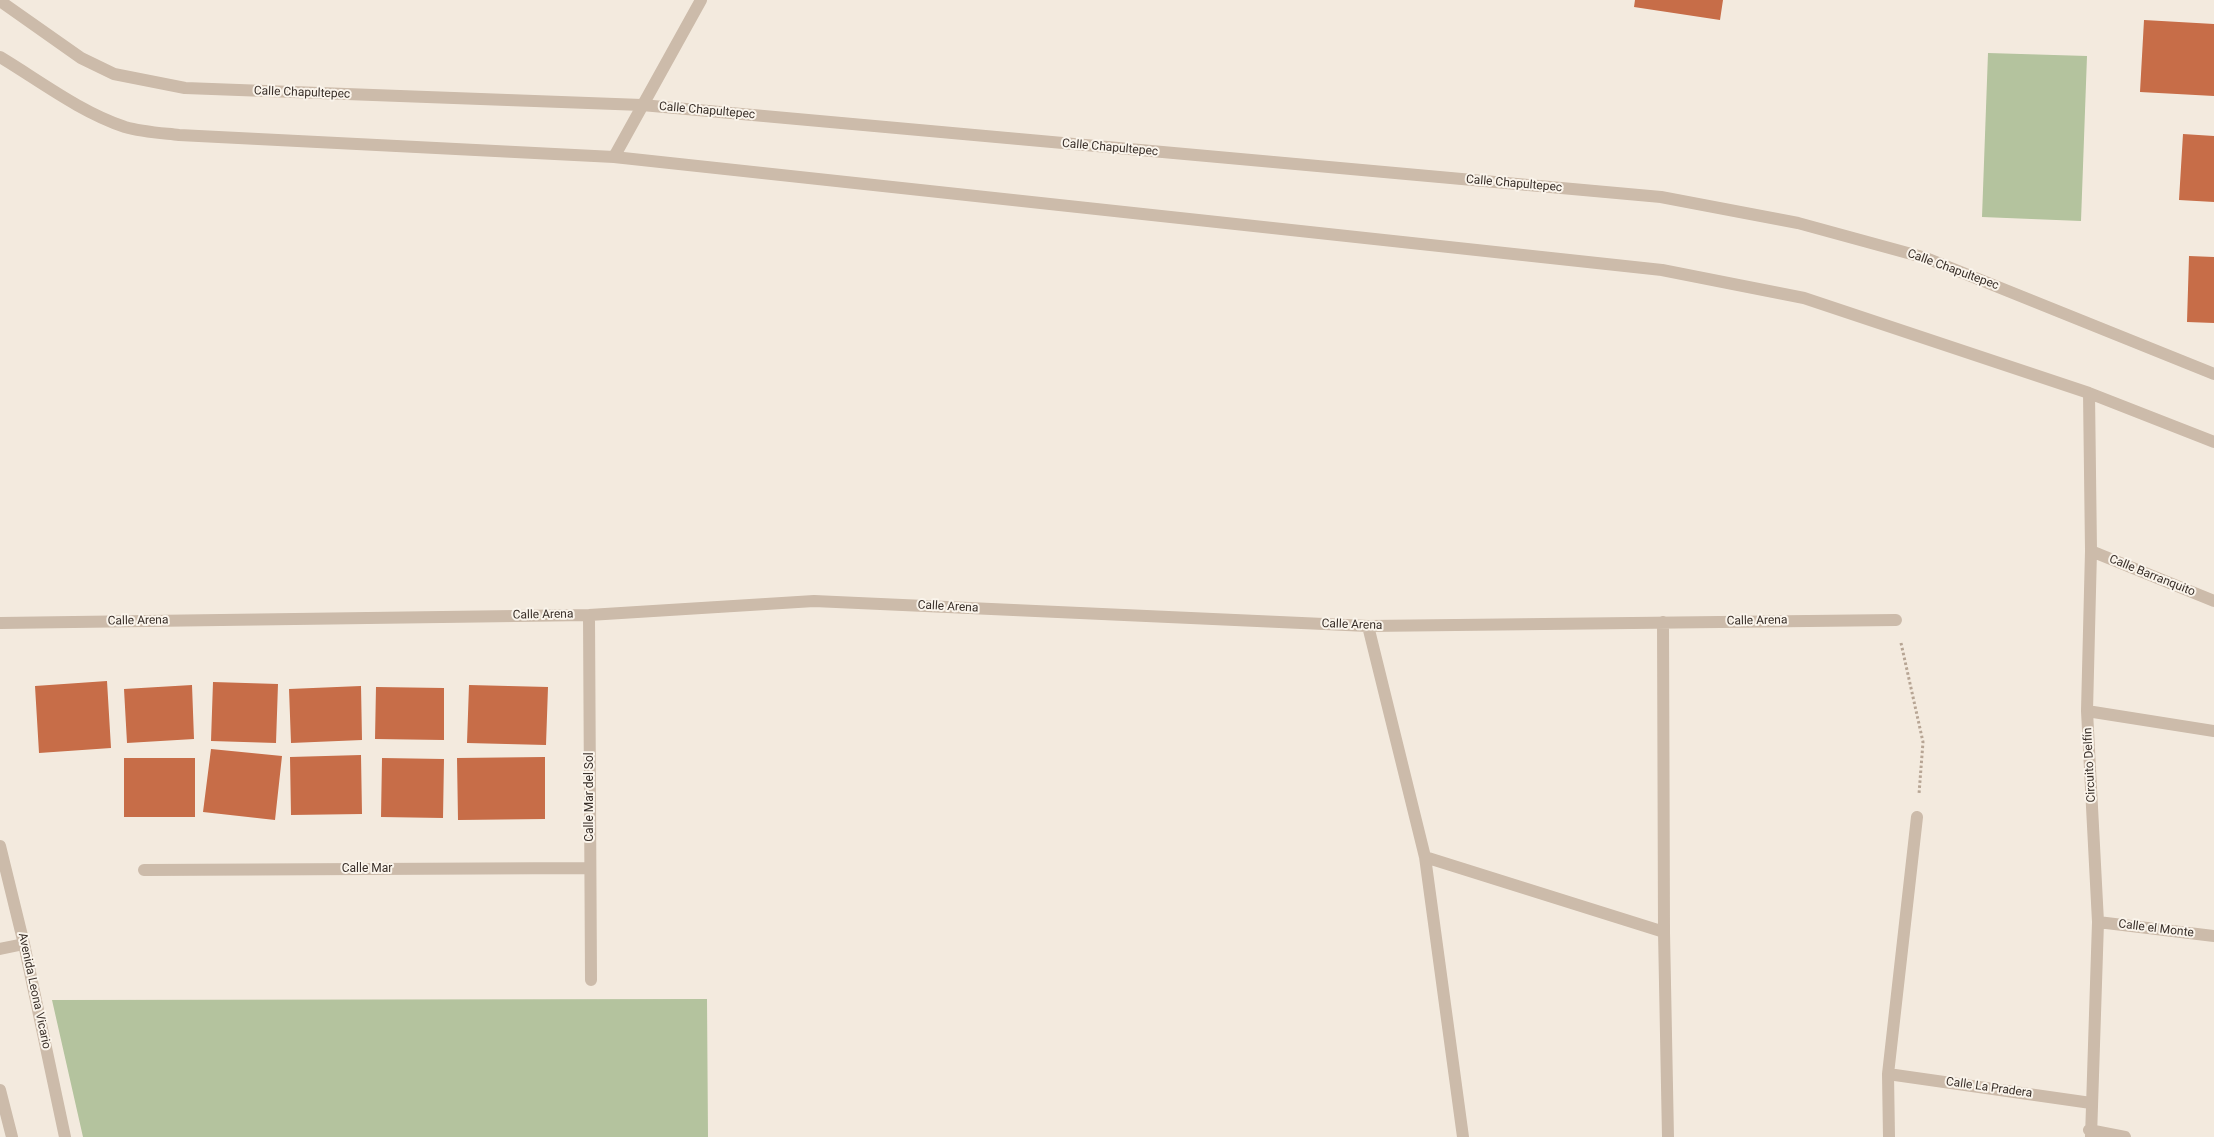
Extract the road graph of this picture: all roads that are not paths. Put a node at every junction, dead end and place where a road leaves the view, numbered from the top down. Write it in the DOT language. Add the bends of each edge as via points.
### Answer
graph roads {
  1 [pos="702,0"];
  2 [pos="0,1"];
  3 [pos="0,57"];
  4 [pos="642,105"];
  5 [pos="614,157"];
  6 [pos="2214,374"];
  7 [pos="2089,394"];
  8 [pos="2214,442"];
  9 [pos="2091,551"];
  10 [pos="2214,601"];
  11 [pos="589,615"];
  12 [pos="1896,620"];
  13 [pos="1664,622"];
  14 [pos="0,623"];
  15 [pos="1368,626"];
  16 [pos="2087,711"];
  17 [pos="2214,731"];
  18 [pos="1917,817"];
  19 [pos="0,846"];
  20 [pos="1425,857"];
  21 [pos="590,868"];
  22 [pos="144,870"];
  23 [pos="2098,922"];
  24 [pos="1664,932"];
  25 [pos="2214,936"];
  26 [pos="24,944"];
  27 [pos="0,949"];
  28 [pos="590,980"];
  29 [pos="1888,1074"];
  30 [pos="0,1090"];
  31 [pos="2091,1103"];
  32 [pos="2090,1134"];
  33 [pos="12,1137"];
  34 [pos="65,1137"];
  35 [pos="1463,1137"];
  36 [pos="1668,1137"];
  37 [pos="1889,1137"];
  38 [pos="2125,1137"];
  1 -- 4 [label="street"];
  2 -- 4 [label="street, Calle Chapultepec" via="82,58 114,74 152,83 184,88"];
  3 -- 5 [label="street" via="86,109 126,127 150,132"];
  4 -- 5 [label="street"];
  4 -- 6 [label="street, Calle Chapultepec" via="1661,197 1798,223 1926,258"];
  5 -- 7 [label="street" via="1662,270 1804,298"];
  7 -- 8 [label="street"];
  7 -- 9 [label="street, Circuito Delfín"];
  9 -- 10 [label="street, Calle Barranquito"];
  9 -- 16 [label="street, Circuito Delfín"];
  11 -- 14 [label="street, Calle Arena"];
  11 -- 15 [label="street, Calle Arena" via="814,601"];
  11 -- 21 [label="street, Calle Mar del Sol"];
  12 -- 13 [label="street, Calle Arena"];
  13 -- 15 [label="street, Calle Arena"];
  13 -- 24 [label="street"];
  15 -- 20 [label="street"];
  16 -- 17 [label="street"];
  16 -- 23 [label="street, Circuito Delfín"];
  18 -- 29 [label="street"];
  19 -- 26 [label="street, Avenida Leona Vicario"];
  20 -- 24 [label="street"];
  20 -- 35 [label="street"];
  21 -- 22 [label="street, Calle Mar"];
  21 -- 28 [label="street, Calle Mar del Sol"];
  23 -- 25 [label="street, Calle el Monte"];
  23 -- 31 [label="street, Circuito Delfín"];
  24 -- 36 [label="street"];
  26 -- 27 [label="street"];
  26 -- 34 [label="street, Avenida Leona Vicario"];
  29 -- 31 [label="street, Calle La Pradera"];
  29 -- 37 [label="street"];
  30 -- 33 [label="street"];
  31 -- 32 [label="street, Circuito Delfín"];
  32 -- 38 [label="street"];
}
